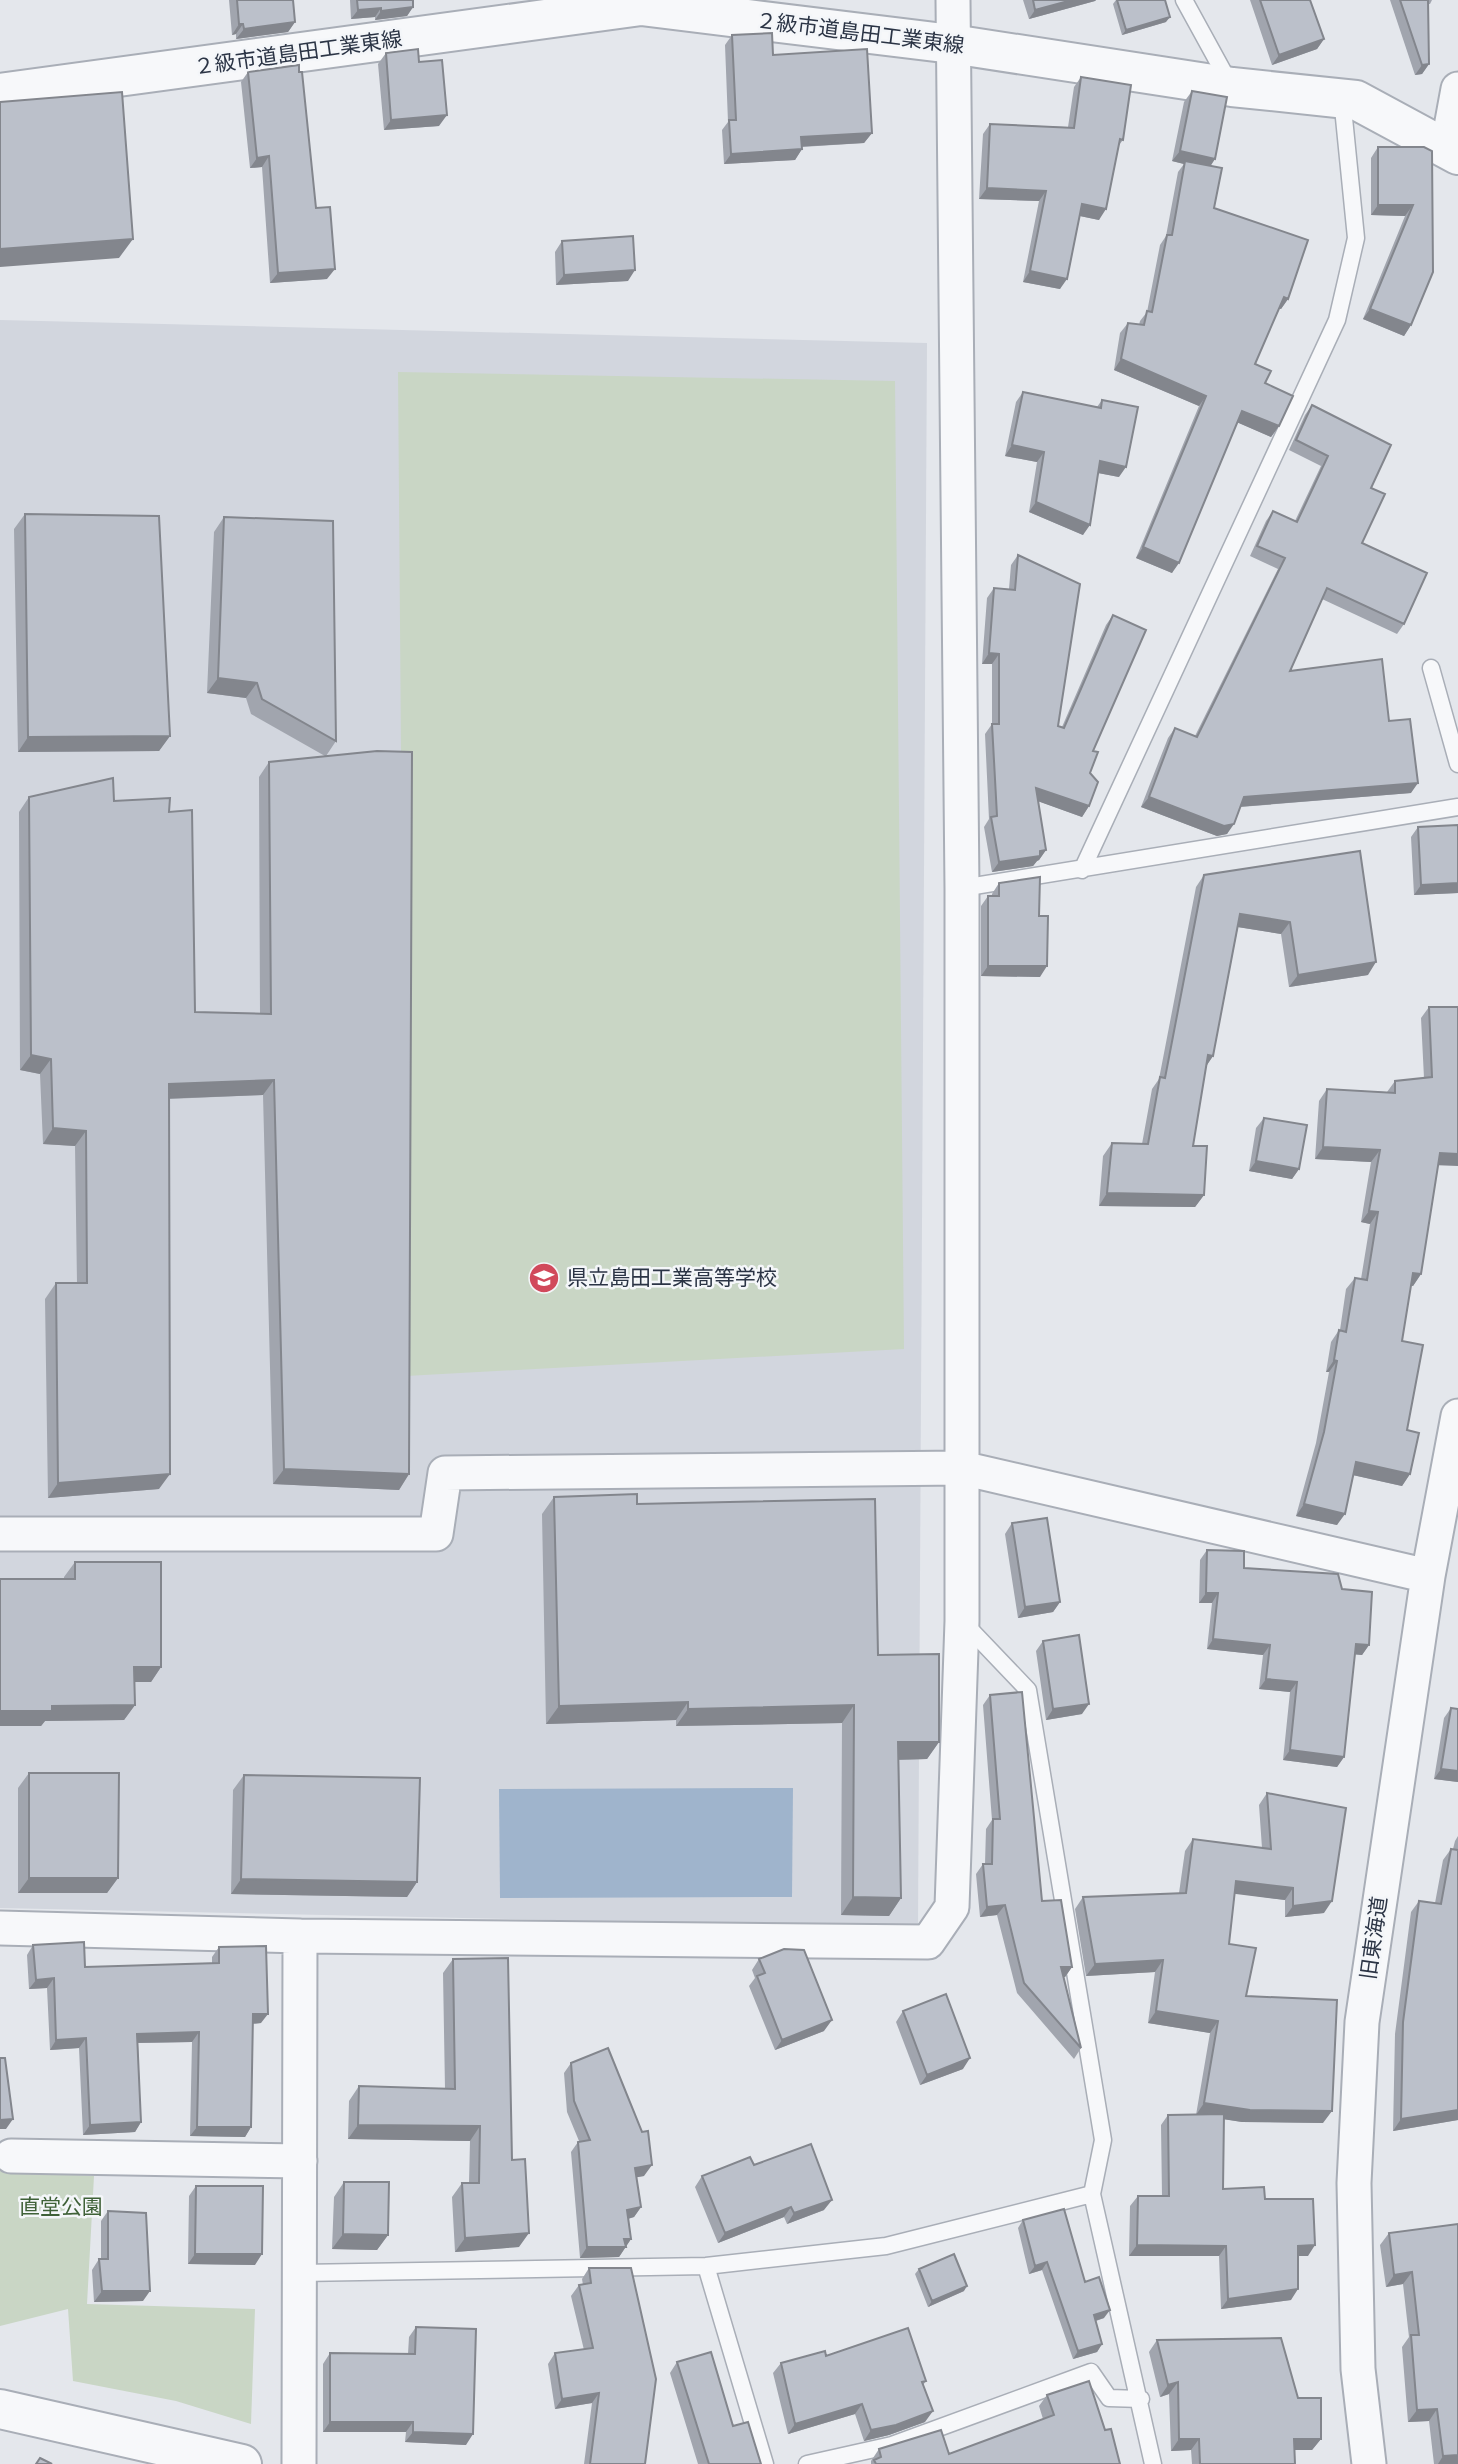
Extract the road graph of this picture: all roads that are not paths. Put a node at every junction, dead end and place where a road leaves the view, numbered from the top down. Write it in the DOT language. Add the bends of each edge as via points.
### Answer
graph roads {
  1 [pos="953,0"];
  2 [pos="1184,0"];
  3 [pos="952,44"];
  4 [pos="1232,87"];
  5 [pos="1458,89"];
  6 [pos="0,93"];
  7 [pos="1342,98"];
  8 [pos="1452,152"];
  9 [pos="1431,668"];
  10 [pos="1458,764"];
  11 [pos="1458,807"];
  12 [pos="1082,870"];
  13 [pos="962,888"];
  14 [pos="1458,1416"];
  15 [pos="962,1468"];
  16 [pos="0,1534"];
  17 [pos="1428,1576"];
  18 [pos="962,1621"];
  19 [pos="0,1928"];
  20 [pos="300,1936"];
  21 [pos="11,2156"];
  22 [pos="300,2161"];
  23 [pos="1093,2194"];
  24 [pos="706,2266"];
  25 [pos="300,2273"];
  26 [pos="1141,2399"];
  27 [pos="0,2409"];
  28 [pos="242,2464"];
  29 [pos="299,2464"];
  30 [pos="765,2464"];
  31 [pos="807,2464"];
  32 [pos="1153,2464"];
  33 [pos="1369,2464"];
  1 -- 3 [label="street"];
  2 -- 4 [label="lane"];
  3 -- 4 [label="street, ２級市道島田工業東線"];
  3 -- 6 [label="street, ２級市道島田工業東線" via="642,6"];
  3 -- 13 [label="street"];
  4 -- 7 [label="street, ２級市道島田工業東線"];
  5 -- 8 [label="street"];
  7 -- 8 [label="street, ２級市道島田工業東線" via="1356,100"];
  7 -- 12 [label="lane" via="1356,238 1337,320"];
  9 -- 10 [label="lane"];
  11 -- 12 [label="lane"];
  12 -- 13 [label="lane"];
  13 -- 15 [label="street"];
  14 -- 17 [label="street, 旧東海道"];
  15 -- 16 [label="street" via="445,1473 436,1534"];
  15 -- 17 [label="street"];
  15 -- 18 [label="street"];
  17 -- 33 [label="street, 旧東海道" via="1362,2022 1354,2210 1357,2369"];
  18 -- 20 [label="street" via="952,1907 928,1942"];
  18 -- 23 [label="lane" via="1028,1690 1103,2140"];
  19 -- 20 [label="street"];
  20 -- 22 [label="street"];
  21 -- 22 [label="street"];
  22 -- 25 [label="street"];
  23 -- 24 [label="lane" via="886,2246"];
  23 -- 26 [label="lane"];
  24 -- 25 [label="lane"];
  24 -- 30 [label="lane"];
  25 -- 29 [label="street"];
  26 -- 31 [label="lane" via="1109,2399 1091,2372 892,2445"];
  26 -- 32 [label="lane"];
  27 -- 28 [label="street"];
}
